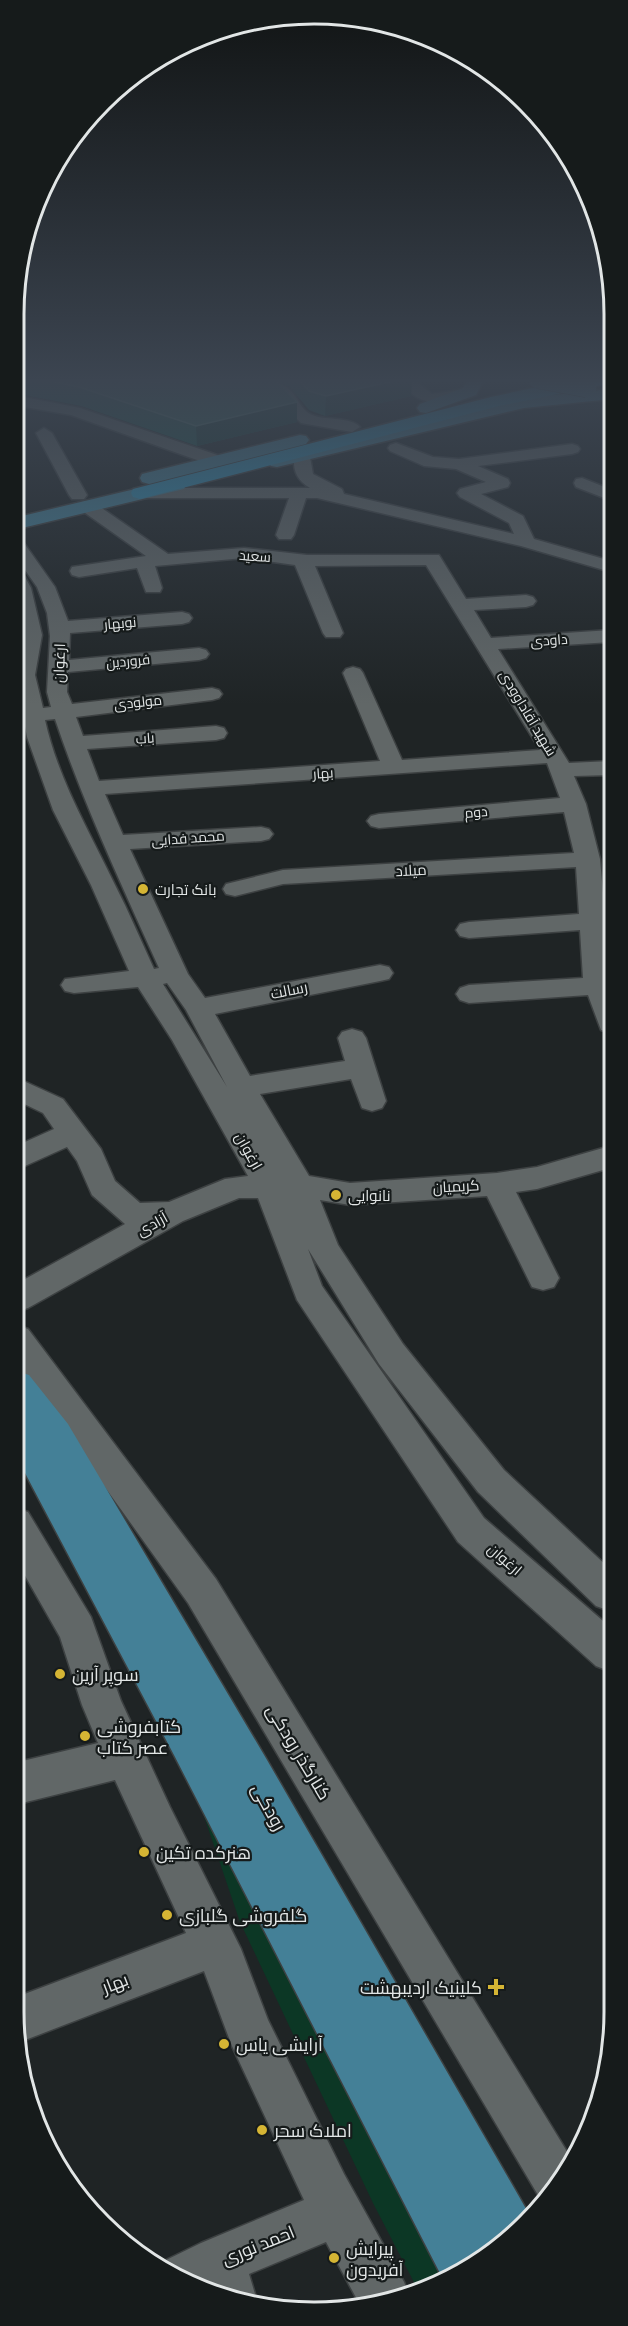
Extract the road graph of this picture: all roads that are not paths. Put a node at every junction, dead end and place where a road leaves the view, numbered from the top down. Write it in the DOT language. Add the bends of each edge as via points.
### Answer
graph roads {
  1 [pos="75,488"];
  2 [pos="125,488"];
  3 [pos="160,488"];
  4 [pos="161,488"];
  5 [pos="486,488"];
  6 [pos="296,489"];
  7 [pos="140,493"];
  8 [pos="82,500"];
  9 [pos="24,508"];
  10 [pos="24,521"];
  11 [pos="285,535"];
  12 [pos="525,542"];
  13 [pos="24,556"];
  14 [pos="432,559"];
  15 [pos="164,560"];
  16 [pos="303,561"];
  17 [pos="144,562"];
  18 [pos="604,565"];
  19 [pos="79,571"];
  20 [pos="153,588"];
  21 [pos="24,597"];
  22 [pos="526,601"];
  23 [pos="461,605"];
  24 [pos="182,618"];
  25 [pos="36,633"];
  26 [pos="333,633"];
  27 [pos="604,636"];
  28 [pos="486,644"];
  29 [pos="198,654"];
  30 [pos="57,667"];
  31 [pos="353,673"];
  32 [pos="212,694"];
  33 [pos="39,715"];
  34 [pos="216,733"];
  35 [pos="75,743"];
  36 [pos="558,763"];
  37 [pos="604,767"];
  38 [pos="394,768"];
  39 [pos="91,788"];
  40 [pos="574,804"];
  41 [pos="379,821"];
  42 [pos="261,834"];
  43 [pos="116,843"];
  44 [pos="588,859"];
  45 [pos="283,877"];
  46 [pos="235,889"];
  47 [pos="296,903"];
  48 [pos="592,921"];
  49 [pos="469,930"];
  50 [pos="380,973"];
  51 [pos="175,975"];
  52 [pos="145,978"];
  53 [pos="74,985"];
  54 [pos="604,991"];
  55 [pos="469,994"];
  56 [pos="604,1003"];
  57 [pos="198,1008"];
  58 [pos="199,1037"];
  59 [pos="352,1038"];
  60 [pos="362,1068"];
  61 [pos="241,1087"];
  62 [pos="24,1092"];
  63 [pos="372,1101"];
  64 [pos="72,1133"];
  65 [pos="24,1155"];
  66 [pos="604,1159"];
  67 [pos="497,1184"];
  68 [pos="269,1186"];
  69 [pos="299,1186"];
  70 [pos="172,1213"];
  71 [pos="543,1278"];
  72 [pos="24,1295"];
  73 [pos="24,1349"];
  74 [pos="24,1397"];
  75 [pos="24,1435"];
  76 [pos="536,1523"];
  77 [pos="24,1544"];
  78 [pos="501,1556"];
  79 [pos="604,1588"];
  80 [pos="604,1648"];
  81 [pos="125,1757"];
  82 [pos="24,1782"];
  83 [pos="214,1945"];
  84 [pos="24,2017"];
  85 [pos="553,2176"];
  86 [pos="337,2212"];
  87 [pos="506,2229"];
  88 [pos="464,2260"];
  89 [pos="209,2278"];
  90 [pos="382,2293"];
  1 -- 8 [label="street"];
  2 -- 8 [label="main road"];
  3 -- 7 [label="main road"];
  4 -- 7 [label="highway"];
  5 -- 12 [label="street" via="466,493 517,520"];
  6 -- 7 [label="street"];
  6 -- 11 [label="street"];
  6 -- 12 [label="street"];
  7 -- 8 [label="main road"];
  8 -- 9 [label="main road"];
  8 -- 10 [label="main road"];
  8 -- 15 [label="street"];
  12 -- 18 [label="street"];
  13 -- 25 [label="street, ارغوان" via="46,587 57,613"];
  14 -- 16 [label="street, سعید"];
  14 -- 23 [label="street, شهید آقاداوودی"];
  15 -- 16 [label="street, سعید" via="244,554"];
  15 -- 17 [label="street, سعید"];
  16 -- 26 [label="street"];
  17 -- 19 [label="street, سعید"];
  17 -- 20 [label="street"];
  21 -- 25 [label="street, ارغوان"];
  22 -- 23 [label="street"];
  23 -- 28 [label="street, شهید آقاداوودی"];
  24 -- 25 [label="street, نوبهار"];
  25 -- 30 [label="street, ارغوان" via="60,636"];
  25 -- 33 [label="street, ارغوان" via="26,675"];
  27 -- 28 [label="street, داودی"];
  28 -- 36 [label="street, شهید آقاداوودی"];
  29 -- 30 [label="street, فروردین"];
  30 -- 33 [label="street, ارغوان" via="57,692"];
  31 -- 38 [label="street"];
  32 -- 33 [label="street, مولودی"];
  33 -- 35 [label="street, ارغوان"];
  33 -- 52 [label="street, ارغوان" via="38,737 65,810"];
  34 -- 35 [label="street, باب"];
  35 -- 39 [label="street, ارغوان"];
  36 -- 37 [label="street, بهار"];
  36 -- 38 [label="street, بهار"];
  36 -- 40 [label="street, شهید آقاداوودی"];
  38 -- 39 [label="street, بهار"];
  39 -- 43 [label="street, ارغوان"];
  40 -- 41 [label="street, دوم"];
  40 -- 44 [label="street, شهید آقاداوودی"];
  42 -- 43 [label="street, محمد فدایی"];
  43 -- 51 [label="street, ارغوان"];
  44 -- 45 [label="street, میلاد"];
  44 -- 48 [label="street, شهید آقاداوودی"];
  45 -- 46 [label="street, میلاد"];
  45 -- 47 [label="street"];
  48 -- 49 [label="street"];
  48 -- 54 [label="street, شهید آقاداوودی"];
  50 -- 57 [label="street, رسالت"];
  51 -- 52 [label="street"];
  51 -- 57 [label="street, ارغوان"];
  52 -- 53 [label="street"];
  52 -- 58 [label="street, ارغوان"];
  55 -- 56 [label="street"];
  57 -- 58 [label="street, ارغوان"];
  58 -- 61 [label="street, ارغوان"];
  58 -- 68 [label="street, ارغوان"];
  59 -- 60 [label="street"];
  60 -- 61 [label="street"];
  60 -- 63 [label="street"];
  61 -- 69 [label="street, ارغوان"];
  62 -- 64 [label="street" via="53,1106"];
  64 -- 65 [label="street"];
  64 -- 70 [label="street" via="90,1157 103,1187 133,1215"];
  66 -- 67 [label="street, کریمیان" via="537,1178"];
  67 -- 69 [label="street, کریمیان" via="350,1194"];
  67 -- 71 [label="street"];
  68 -- 69 [label="street, آزادی"];
  68 -- 70 [label="street, آزادی" via="236,1186"];
  68 -- 78 [label="street, ارغوان" via="308,1291 471,1530"];
  69 -- 76 [label="street, ارغوان" via="324,1249 391,1354 491,1481"];
  70 -- 72 [label="street, آزادی"];
  73 -- 85 [label="street, کنارگذر رودکی" via="202,1591"];
  74 -- 87 [label="main road, رودکی" via="54,1436 251,1776"];
  75 -- 88 [label="main road" via="190,1739"];
  76 -- 78 [label="street"];
  76 -- 79 [label="street, ارغوان"];
  77 -- 81 [label="street" via="77,1630 102,1705"];
  78 -- 80 [label="street, ارغوان"];
  81 -- 82 [label="street"];
  81 -- 83 [label="street"];
  83 -- 84 [label="street, بهار"];
  83 -- 86 [label="street" via="248,2030"];
  86 -- 89 [label="street, احمد نوری"];
  86 -- 90 [label="street"];
}
